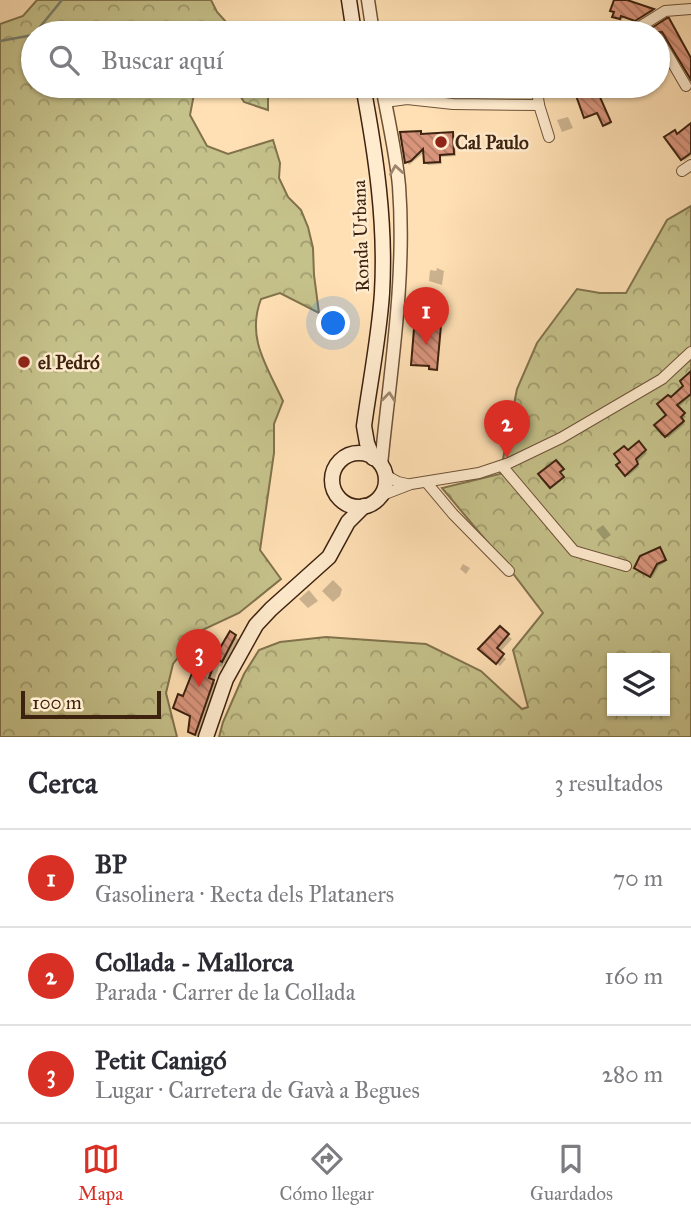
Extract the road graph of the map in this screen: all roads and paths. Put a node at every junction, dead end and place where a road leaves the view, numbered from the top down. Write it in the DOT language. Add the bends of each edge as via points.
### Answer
graph roads {
  1 [pos="349,0"];
  2 [pos="368,0"];
  3 [pos="691,9"];
  4 [pos="353,21"];
  5 [pos="371,21"];
  6 [pos="650,21"];
  7 [pos="670,59"];
  8 [pos="686,86"];
  9 [pos="365,98"];
  10 [pos="384,98"];
  11 [pos="538,98"];
  12 [pos="385,102"];
  13 [pos="539,105"];
  14 [pos="549,137"];
  15 [pos="691,352"];
  16 [pos="365,426"];
  17 [pos="350,455"];
  18 [pos="379,466"];
  19 [pos="502,466"];
  20 [pos="427,483"];
  21 [pos="411,484"];
  22 [pos="380,496"];
  23 [pos="340,499"];
  24 [pos="364,506"];
  25 [pos="341,534"];
  26 [pos="626,566"];
  27 [pos="509,571"];
  28 [pos="206,737"];
  1 -- 4 [label="main road"];
  2 -- 5 [label="street"];
  3 -- 6 [label="street" via="665,11"];
  7 -- 8 [label="street"];
  9 -- 16 [label="main road, Ronda Urbana" via="383,246 382,294"];
  10 -- 12 [label="street"];
  11 -- 13 [label="street"];
  12 -- 13 [label="street"];
  18 -- 12 [label="street, one-way" via="400,260 399,186"];
  13 -- 14 [label="street"];
  15 -- 19 [label="street" via="662,379 561,438"];
  16 -- 17 [label="main road, Ronda Urbana"];
  16 -- 18 [label="main road, Ronda Urbana" via="367,443"];
  17 -- 18 [label="main road" via="361,454"];
  17 -- 23 [label="main road, Ronda Urbana" via="334,472 333,485"];
  18 -- 21 [label="street" via="398,482"];
  18 -- 22 [label="main road, Ronda Urbana" via="385,486"];
  19 -- 20 [label="street"];
  19 -- 26 [label="street" via="574,551"];
  20 -- 21 [label="street"];
  20 -- 27 [label="street"];
  21 -- 22 [label="street"];
  22 -- 24 [label="main road"];
  23 -- 24 [label="main road" via="351,506"];
  23 -- 25 [label="main road"];
  24 -- 25 [label="main road"];
  25 -- 28 [label="main road" via="319,569 256,625 226,678"];
}
